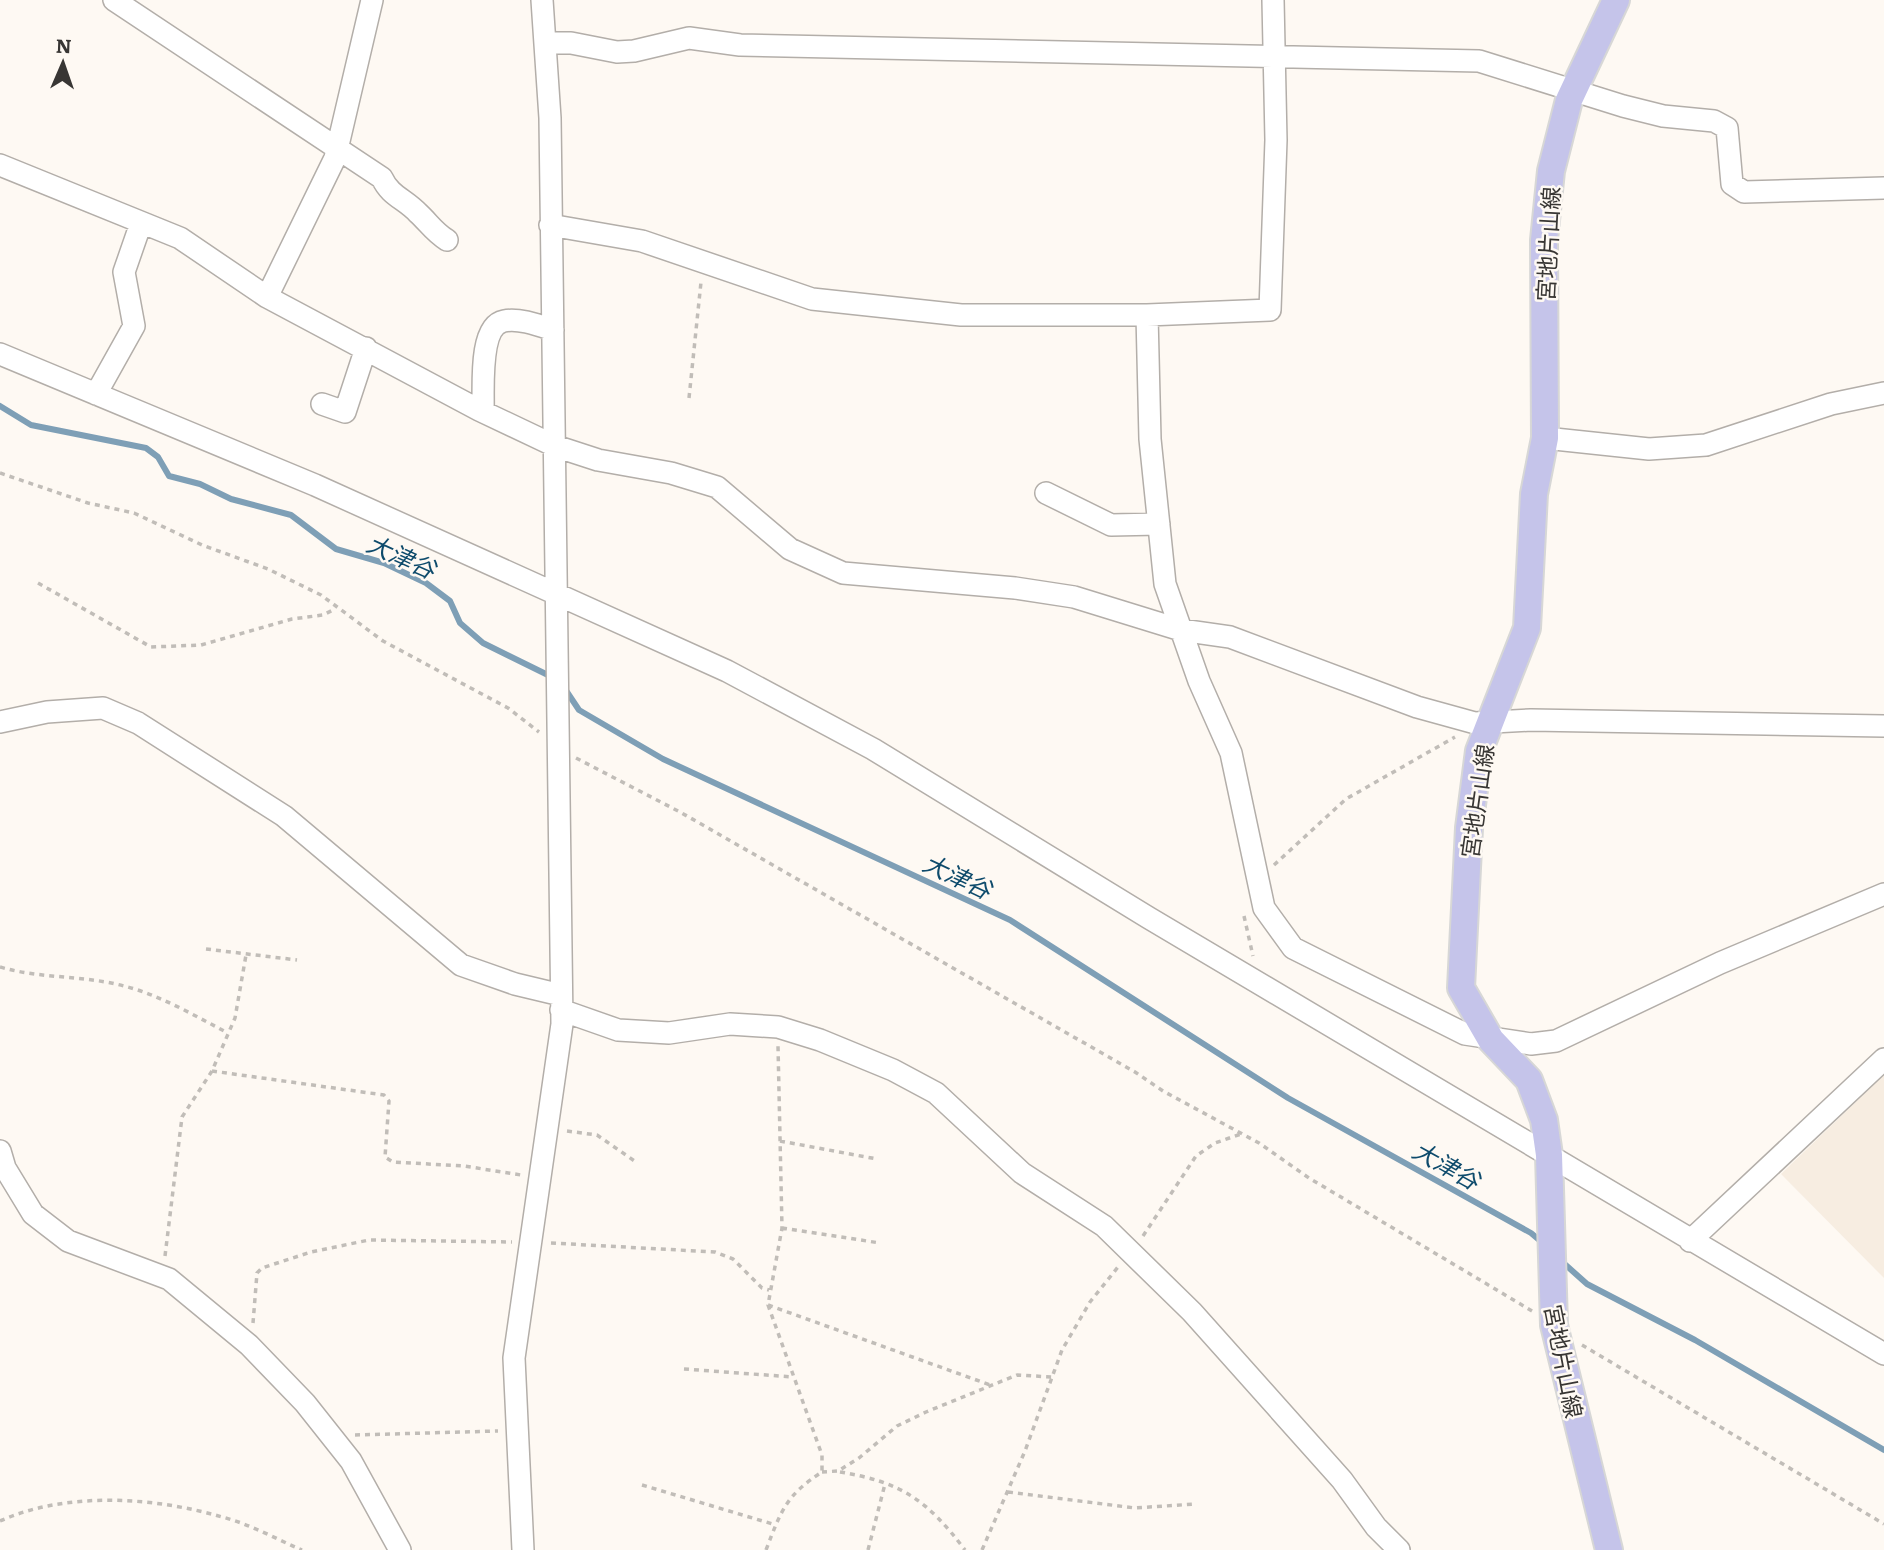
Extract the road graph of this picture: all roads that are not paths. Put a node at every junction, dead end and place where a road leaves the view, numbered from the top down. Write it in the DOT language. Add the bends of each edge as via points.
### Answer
graph roads {
  1 [pos="114,0"];
  2 [pos="372,0"];
  3 [pos="542,0"];
  4 [pos="1273,0"];
  5 [pos="1616,0"];
  6 [pos="546,43"];
  7 [pos="1273,55"];
  8 [pos="1573,91"];
  9 [pos="337,146"];
  10 [pos="0,165"];
  11 [pos="1884,188"];
  12 [pos="141,223"];
  13 [pos="550,225"];
  14 [pos="447,240"];
  15 [pos="267,297"];
  16 [pos="1147,315"];
  17 [pos="553,330"];
  18 [pos="366,348"];
  19 [pos="0,354"];
  20 [pos="1884,393"];
  21 [pos="96,394"];
  22 [pos="322,404"];
  23 [pos="483,412"];
  24 [pos="1545,438"];
  25 [pos="555,446"];
  26 [pos="1046,493"];
  27 [pos="1159,524"];
  28 [pos="556,601"];
  29 [pos="1181,630"];
  30 [pos="0,722"];
  31 [pos="1482,723"];
  32 [pos="1884,726"];
  33 [pos="1884,894"];
  34 [pos="561,1003"];
  35 [pos="1491,1040"];
  36 [pos="1884,1059"];
  37 [pos="0,1152"];
  38 [pos="1549,1155"];
  39 [pos="1690,1241"];
  40 [pos="1884,1354"];
  41 [pos="400,1550"];
  42 [pos="523,1550"];
  43 [pos="1399,1550"];
  44 [pos="1609,1550"];
  1 -- 9 [label="street"];
  2 -- 9 [label="street"];
  3 -- 6 [label="street"];
  4 -- 7 [label="street"];
  5 -- 8 [label="main road, 宮地片山線"];
  6 -- 7 [label="street" via="617,52 690,38 740,45"];
  6 -- 13 [label="street"];
  7 -- 8 [label="street" via="1479,61"];
  7 -- 16 [label="street" via="1276,140 1269,310"];
  8 -- 11 [label="street" via="1663,116 1714,121 1727,128 1732,184 1744,192"];
  8 -- 24 [label="main road, 宮地片山線" via="1551,171 1544,240"];
  9 -- 14 [label="street" via="382,178 387,190"];
  9 -- 15 [label="street"];
  10 -- 12 [label="street"];
  12 -- 15 [label="street" via="180,238"];
  12 -- 21 [label="street" via="124,272 134,326"];
  13 -- 16 [label="street" via="642,241 812,299 961,315"];
  13 -- 17 [label="street"];
  15 -- 18 [label="street"];
  16 -- 27 [label="street" via="1150,439"];
  17 -- 23 [label="street" via="505,320 496,324 486,336"];
  17 -- 25 [label="street"];
  18 -- 22 [label="street" via="345,412"];
  18 -- 23 [label="street"];
  19 -- 21 [label="street"];
  20 -- 24 [label="street" via="1831,404 1706,445 1649,449"];
  21 -- 28 [label="street" via="390,518"];
  23 -- 25 [label="street"];
  24 -- 31 [label="main road, 宮地片山線" via="1534,494 1527,628 1506,686"];
  25 -- 28 [label="street"];
  25 -- 29 [label="street" via="717,487 790,549 842,573 1074,597"];
  26 -- 27 [label="street" via="1111,525"];
  27 -- 29 [label="street" via="1165,584"];
  28 -- 34 [label="street"];
  28 -- 38 [label="street" via="727,671 873,749"];
  29 -- 31 [label="street" via="1230,637 1417,707"];
  29 -- 35 [label="street" via="1231,753 1264,908 1293,948 1465,1034"];
  30 -- 34 [label="street" via="47,712 103,708 138,723 284,816 461,965"];
  31 -- 32 [label="street"];
  31 -- 35 [label="main road, 宮地片山線" via="1469,828 1461,988"];
  33 -- 35 [label="street" via="1720,963 1556,1041"];
  34 -- 42 [label="street" via="549,1130 514,1358"];
  34 -- 43 [label="street" via="618,1030 669,1033 730,1024 778,1027 893,1070 936,1093 1023,1173 1104,1226 1192,1312"];
  35 -- 38 [label="main road, 宮地片山線" via="1529,1080 1544,1120"];
  36 -- 39 [label="street"];
  37 -- 41 [label="street" via="33,1214 68,1241 161,1276 249,1345 305,1402 351,1461"];
  38 -- 39 [label="street"];
  38 -- 44 [label="main road, 宮地片山線" via="1554,1325"];
  39 -- 40 [label="street"];
}
